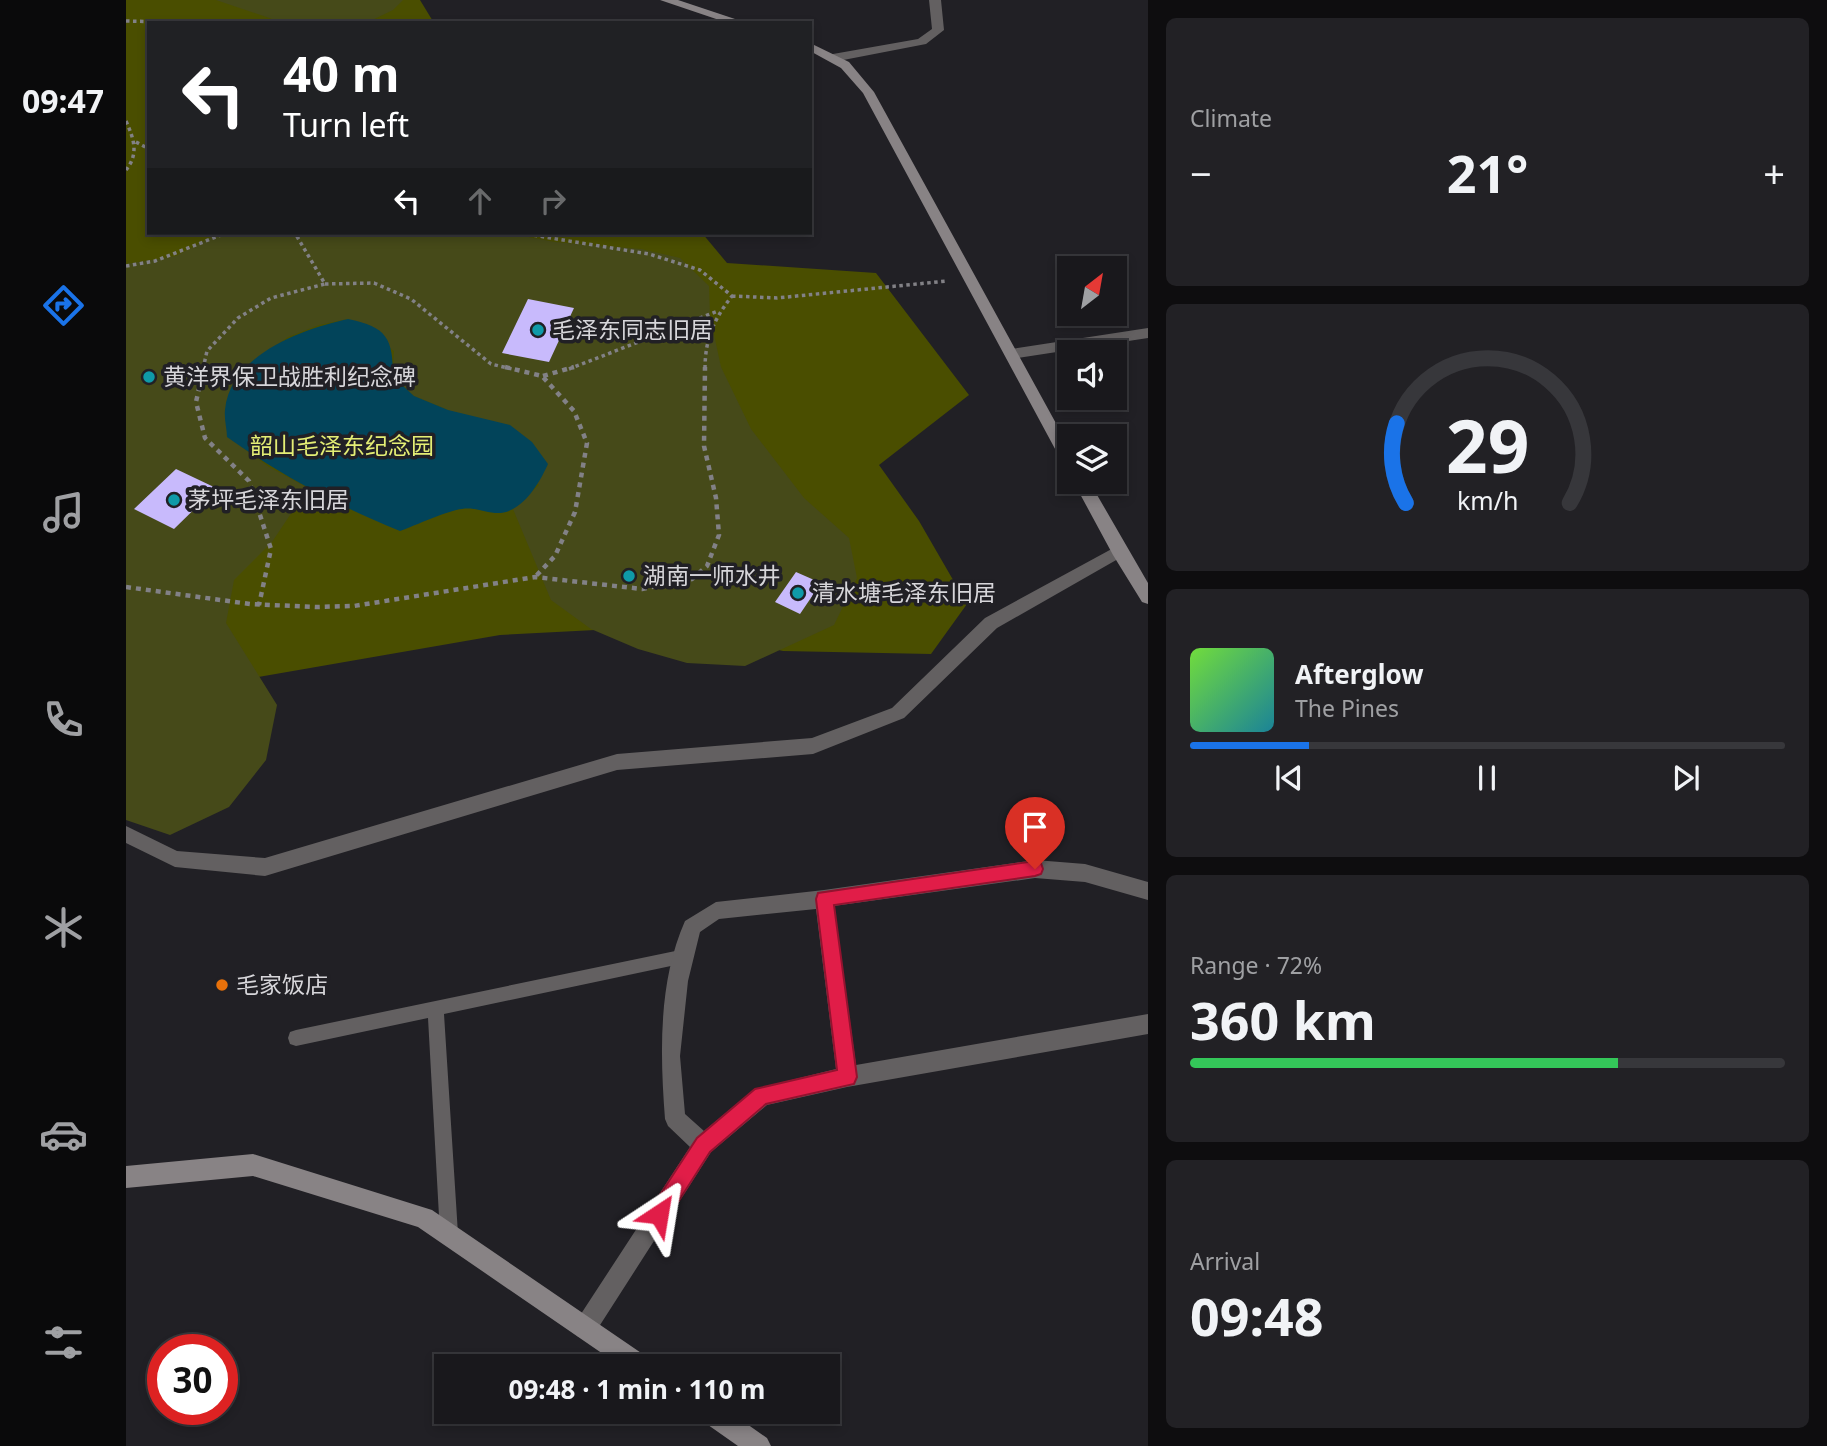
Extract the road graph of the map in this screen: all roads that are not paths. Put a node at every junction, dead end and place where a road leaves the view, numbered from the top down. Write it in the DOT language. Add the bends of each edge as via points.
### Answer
graph roads {
  1 [pos="666,0"];
  2 [pos="935,0"];
  3 [pos="734,21"];
  4 [pos="812,47"];
  5 [pos="833,58"];
  6 [pos="1148,333"];
  7 [pos="1011,354"];
  8 [pos="1057,438"];
  9 [pos="1088,494"];
  10 [pos="1119,551"];
  11 [pos="1148,597"];
  12 [pos="126,834"];
  13 [pos="1148,891"];
  14 [pos="824,899"];
  15 [pos="685,956"];
  16 [pos="436,1010"];
  17 [pos="1148,1024"];
  18 [pos="296,1038"];
  19 [pos="847,1077"];
  20 [pos="704,1145"];
  21 [pos="126,1178"];
  22 [pos="449,1234"];
  23 [pos="585,1328"];
  24 [pos="623,1354"];
  25 [pos="727,1424"];
  26 [pos="759,1446"];
  1 -- 3 [label="main road"];
  2 -- 5 [label="street" via="938,30 922,42"];
  4 -- 5 [label="main road"];
  5 -- 7 [label="main road" via="868,92"];
  6 -- 7 [label="street"];
  7 -- 8 [label="main road"];
  9 -- 10 [label="main road"];
  10 -- 11 [label="main road"];
  10 -- 12 [label="street" via="991,623 898,713 813,746 617,762 265,867 176,859"];
  13 -- 14 [label="street" via="1085,873 1035,869"];
  14 -- 15 [label="street" via="716,911 692,927"];
  14 -- 19 [label="street"];
  15 -- 16 [label="lane"];
  15 -- 20 [label="street" via="670,1056 675,1119"];
  16 -- 18 [label="lane"];
  16 -- 22 [label="lane"];
  17 -- 19 [label="street"];
  19 -- 20 [label="street" via="762,1096"];
  20 -- 23 [label="street"];
  21 -- 22 [label="main road" via="253,1165 424,1218"];
  22 -- 23 [label="main road"];
  23 -- 24 [label="main road"];
  25 -- 26 [label="main road"];
}
